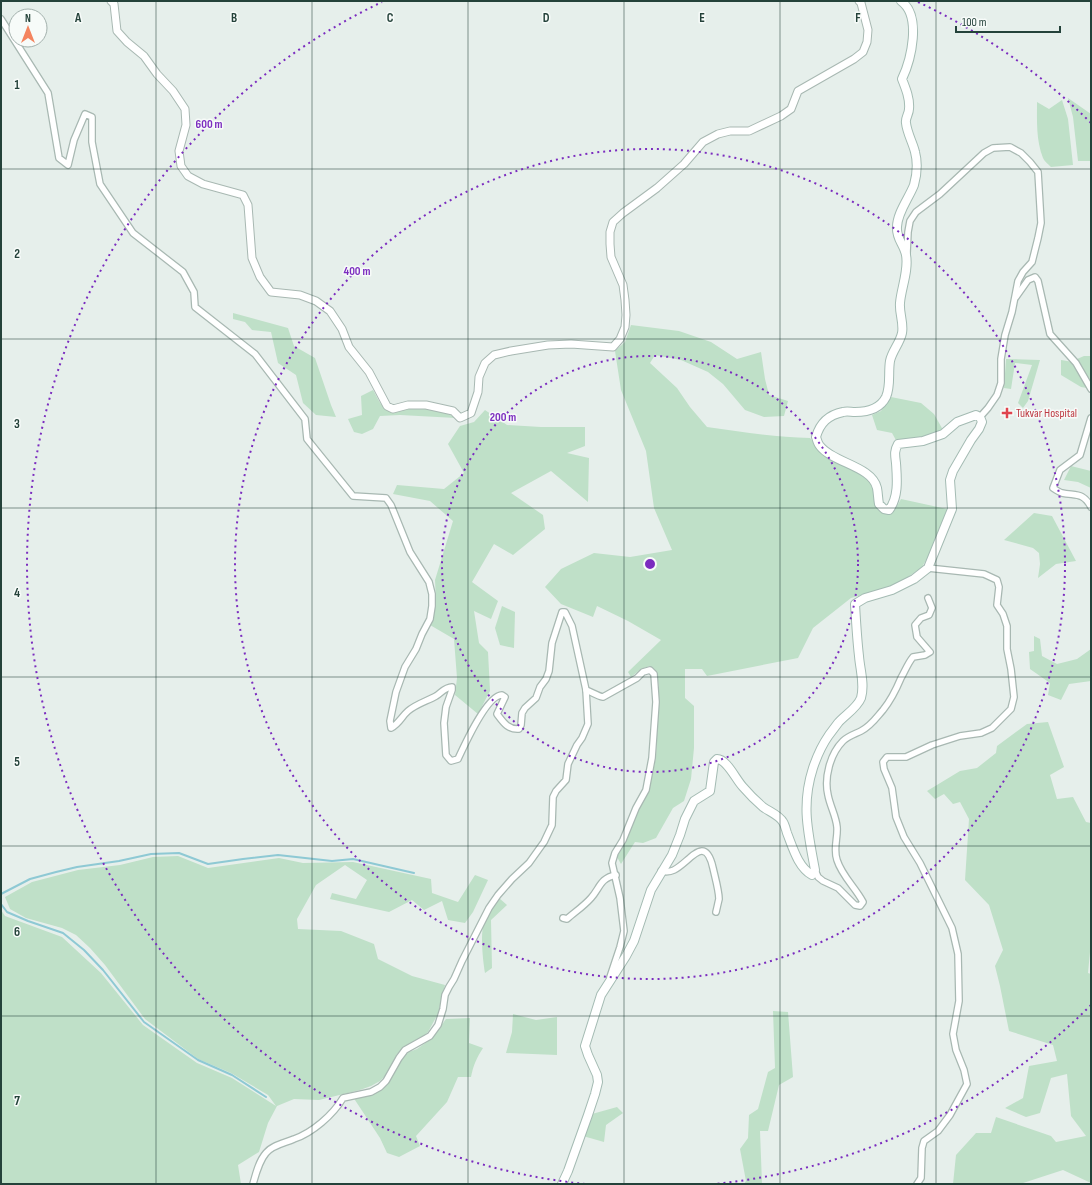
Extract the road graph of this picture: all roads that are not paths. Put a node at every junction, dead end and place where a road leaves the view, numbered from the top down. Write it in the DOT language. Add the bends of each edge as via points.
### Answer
graph roads {
  1 [pos="111,1"];
  2 [pos="859,1"];
  3 [pos="901,1"];
  4 [pos="1,19"];
  5 [pos="907,256"];
  6 [pos="1016,297"];
  7 [pos="1091,389"];
  8 [pos="980,417"];
  9 [pos="1091,418"];
  10 [pos="1091,507"];
  11 [pos="928,568"];
  12 [pos="928,598"];
  13 [pos="586,690"];
  14 [pos="815,870"];
  15 [pos="661,871"];
  16 [pos="616,875"];
  17 [pos="716,912"];
  18 [pos="563,918"];
  19 [pos="608,983"];
  20 [pos="254,1184"];
  21 [pos="562,1184"];
  22 [pos="917,1184"];
  1 -- 2 [label="street" via="114,4 117,31 144,56 185,109 186,125 180,151 181,166 188,176 203,184 243,195 248,205 252,258 260,277 271,292 300,295 316,301 330,312 342,329 348,347 369,372 387,406 394,409 408,405 426,405 453,411 460,418 471,413 478,392 479,378 485,363 494,355 548,345 612,347 620,339 626,315 622,285 611,257 610,238 613,222 657,188 684,164 703,142 718,134 750,131 781,116 791,109 798,91 863,52 868,30"];
  3 -- 5 [label="main road" via="910,12 913,30 910,56 902,79 909,100 906,122 918,165 914,184 897,226 897,236"];
  4 -- 13 [label="street" via="48,92 59,158 68,165 74,140 85,114 92,117 92,142 100,184 133,234 183,272 194,292 195,306 255,354 305,419 307,439 353,496 386,498 391,505 410,552 429,582 432,606 430,618 405,667 396,692 390,728 412,708 452,687 444,723 446,756 450,761 458,759 476,722 498,695 505,697 498,714 507,727 519,729 522,713 536,698 549,671 552,643 562,612 568,616 572,626"];
  5 -- 6 [label="street" via="910,221 916,212 940,194 984,153 993,148 1010,147 1021,153 1038,172 1041,223 1032,262 1018,281"];
  5 -- 8 [label="main road" via="900,304 902,332 890,361 886,397 879,406 868,412 843,412 824,420 816,437 820,446 872,479 877,487 878,504 889,510 893,505 896,491 894,451 898,444 923,441 943,434 957,422 976,415"];
  6 -- 7 [label="street" via="1028,280 1035,277 1050,334 1072,357"];
  6 -- 8 [label="street" via="1005,336 997,395"];
  8 -- 11 [label="main road" via="982,422 979,430 953,471 950,480 952,509"];
  9 -- 10 [label="street" via="1080,455 1060,470 1053,488 1061,493 1078,494 1087,499"];
  11 -- 14 [label="main road" via="914,579 892,590 855,604 862,680 860,700 825,741 808,783 806,820"];
  11 -- 22 [label="street" via="984,574 997,580 997,605 1007,626 1007,649 1014,697 1011,709 992,728 932,745 906,757 887,757 883,762 892,788 896,817 952,928 958,954 959,1001 953,1034 967,1084 938,1131 924,1141 921,1178"];
  12 -- 14 [label="street" via="932,608 929,615 920,618 915,625 917,637 930,652 913,657 887,705 873,723 843,741 828,770 828,794 837,827 837,860 863,902 860,906 854,905 838,888 822,881"];
  13 -- 16 [label="street" via="603,697 643,672 650,670 654,674 656,702 652,758 646,790 615,853 612,863"];
  13 -- 20 [label="street" via="588,724 568,764 566,780 552,797 552,825 529,863 498,894 489,908 447,991 438,1025 430,1036 405,1050 380,1087 371,1092 343,1098 323,1121 304,1135 267,1152 256,1172"];
  14 -- 15 [label="main road" via="812,875 805,871 783,821 752,796 726,763 717,759 714,762 710,791 694,801 672,855"];
  15 -- 17 [label="street" via="673,871 695,853 706,852 710,856 719,898"];
  15 -- 19 [label="main road" via="651,890 634,941"];
  16 -- 18 [label="street" via="608,877 599,885 593,896 568,919"];
  16 -- 19 [label="street" via="624,931"];
  19 -- 21 [label="main road" via="601,995 585,1046 598,1082"];
}
